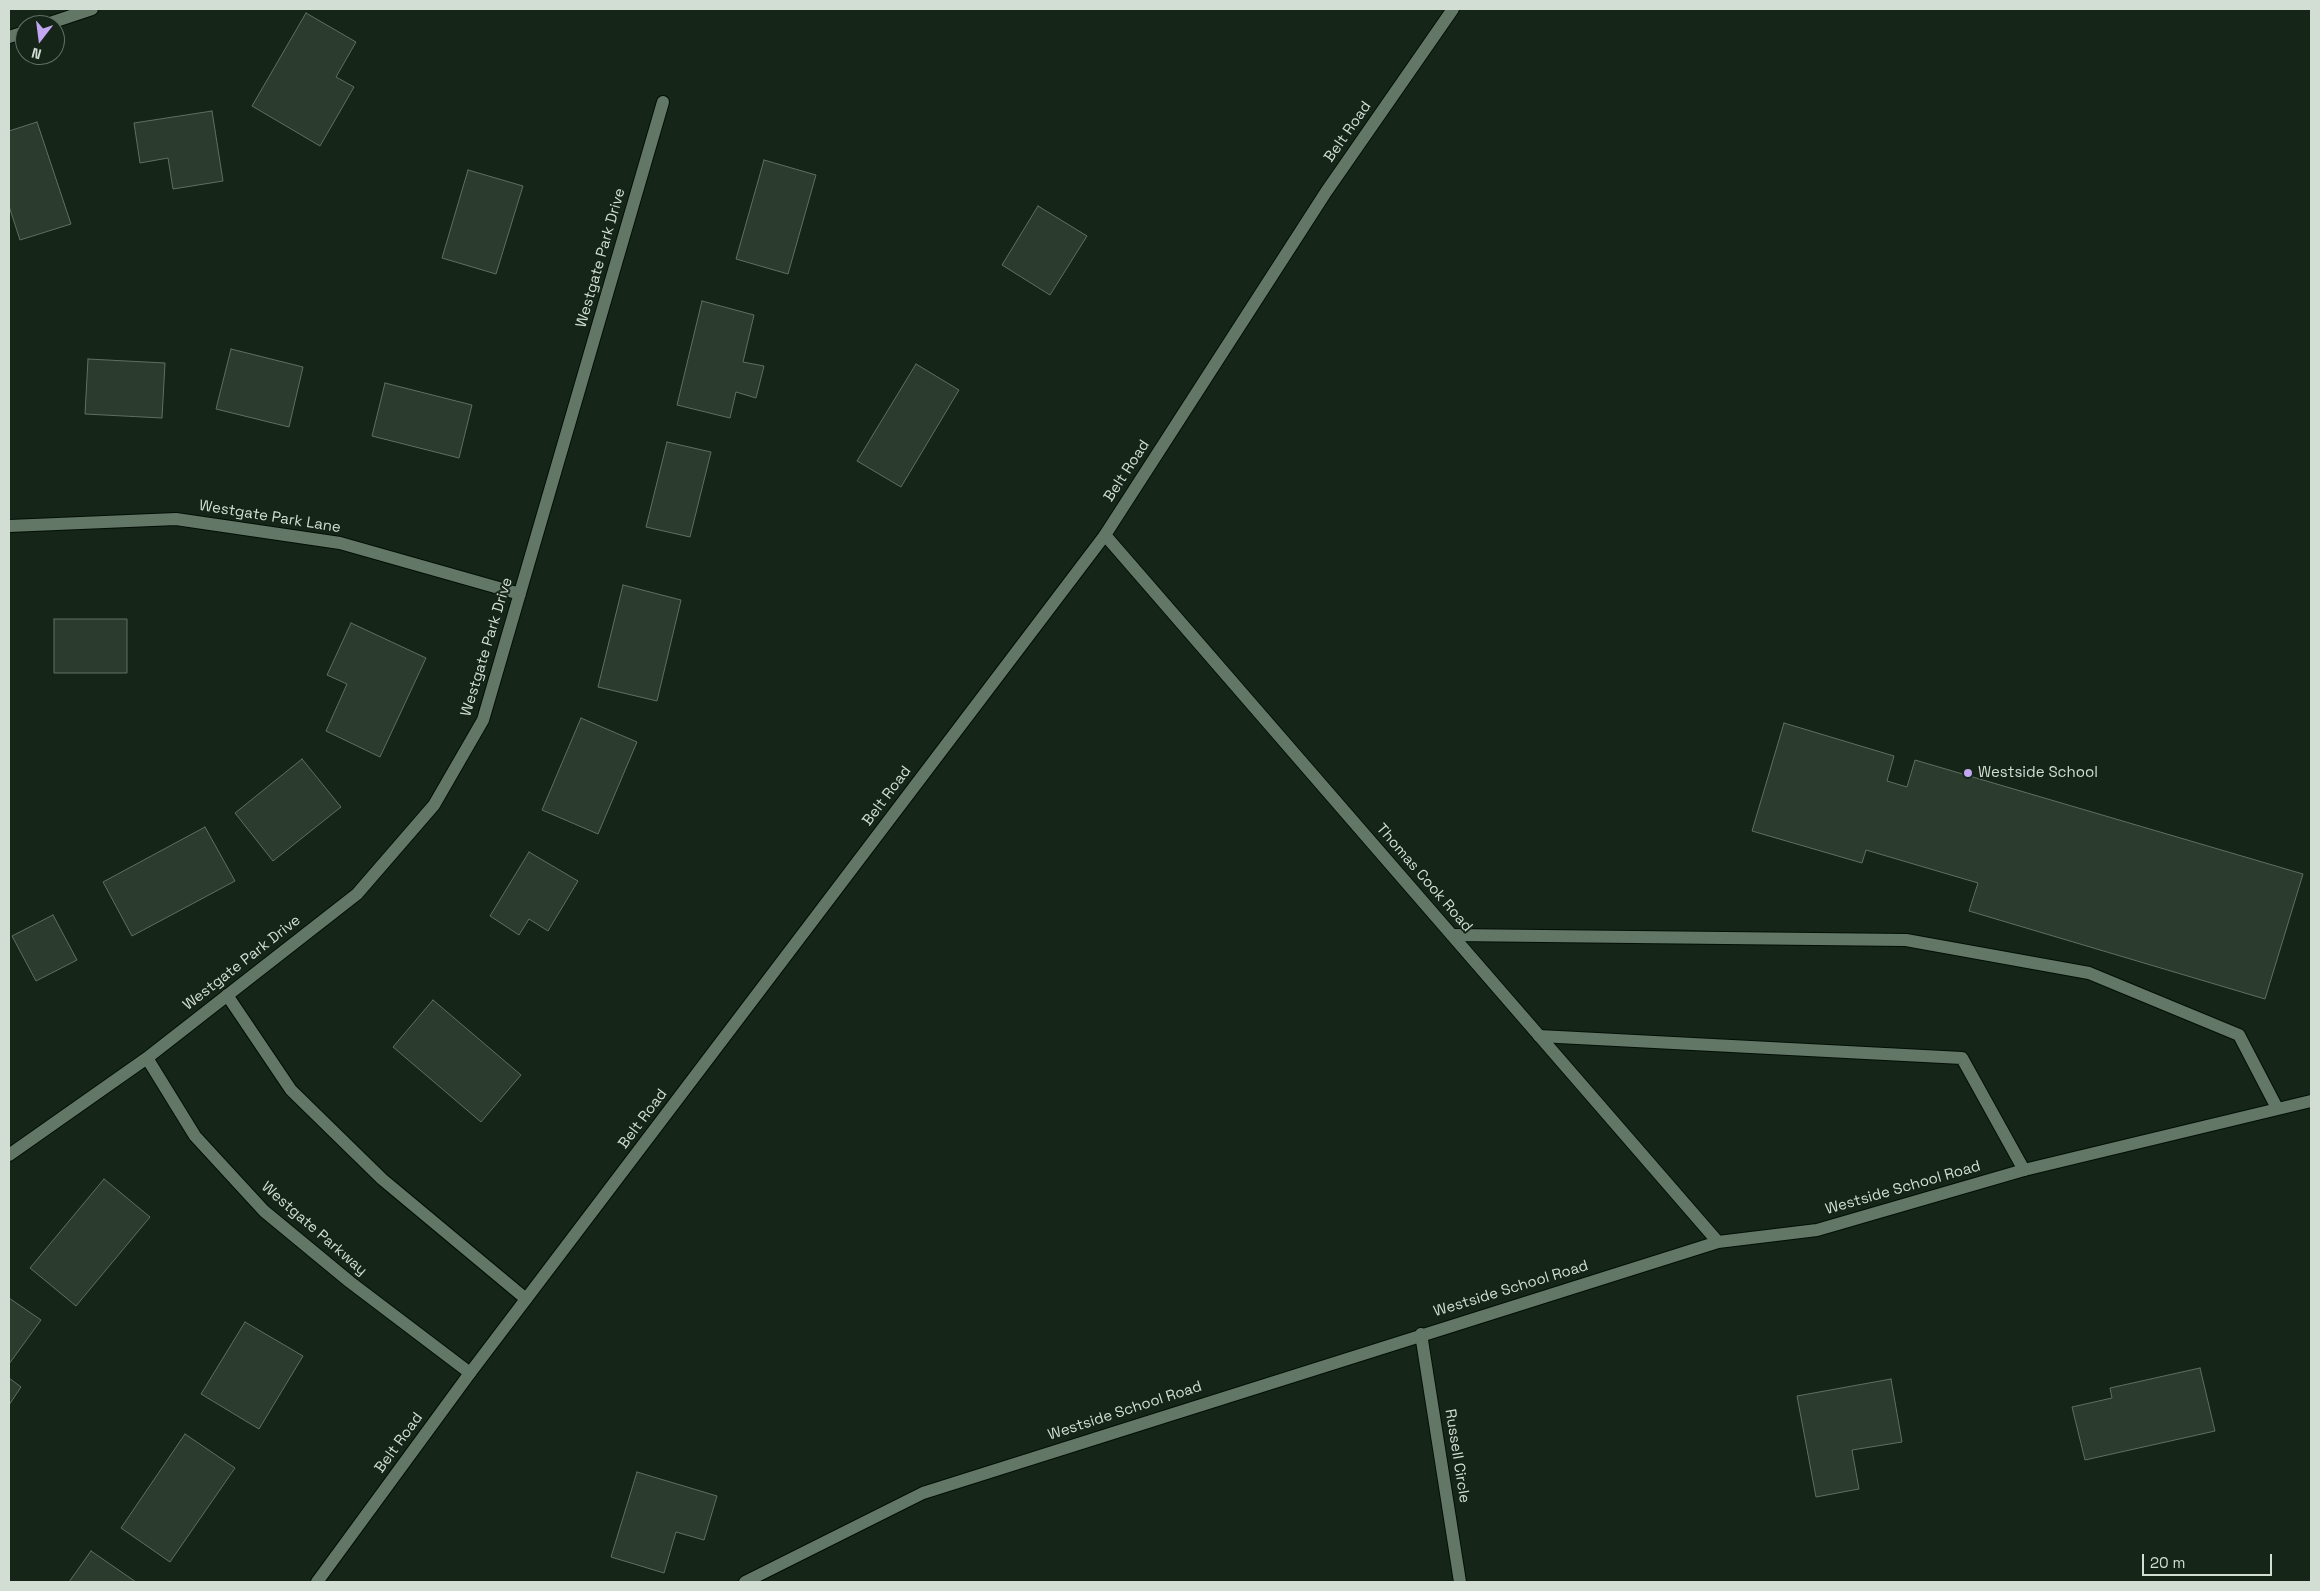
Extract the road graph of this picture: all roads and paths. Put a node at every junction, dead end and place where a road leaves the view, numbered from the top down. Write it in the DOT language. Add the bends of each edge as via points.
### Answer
graph roads {
  1 [pos="92,9"];
  2 [pos="1453,9"];
  3 [pos="65,18"];
  4 [pos="663,102"];
  5 [pos="9,526"];
  6 [pos="1105,535"];
  7 [pos="520,594"];
  8 [pos="1452,935"];
  9 [pos="227,995"];
  10 [pos="1539,1036"];
  11 [pos="146,1058"];
  12 [pos="2311,1101"];
  13 [pos="2277,1108"];
  14 [pos="9,1155"];
  15 [pos="2024,1170"];
  16 [pos="1718,1242"];
  17 [pos="526,1299"];
  18 [pos="1421,1334"];
  19 [pos="470,1373"];
  20 [pos="317,1582"];
  21 [pos="745,1582"];
  22 [pos="1460,1582"];
  1 -- 3 [label="street"];
  2 -- 6 [label="street, Belt Road" via="1326,192"];
  4 -- 7 [label="street, Westgate Park Drive"];
  5 -- 7 [label="street, Westgate Park Lane" via="176,519 340,543"];
  6 -- 8 [label="street, Thomas Cook Road"];
  6 -- 17 [label="street, Belt Road"];
  7 -- 9 [label="street, Westgate Park Drive" via="483,720 434,805 357,894"];
  8 -- 10 [label="street, Thomas Cook Road"];
  8 -- 13 [label="street" via="1906,940 2089,973 2239,1035"];
  9 -- 11 [label="street, Westgate Park Drive"];
  9 -- 17 [label="street" via="291,1090 382,1179"];
  10 -- 15 [label="street" via="1962,1058"];
  10 -- 16 [label="street, Thomas Cook Road"];
  11 -- 14 [label="street, Westgate Park Drive"];
  11 -- 19 [label="street, Westgate Parkway" via="195,1136 264,1211 350,1282"];
  12 -- 13 [label="street, Westside School Road"];
  13 -- 15 [label="street, Westside School Road"];
  15 -- 16 [label="street, Westside School Road" via="1816,1230"];
  16 -- 18 [label="street, Westside School Road"];
  17 -- 19 [label="street, Belt Road"];
  18 -- 21 [label="street, Westside School Road" via="923,1493"];
  18 -- 22 [label="street, Russell Circle"];
  19 -- 20 [label="street, Belt Road"];
}
